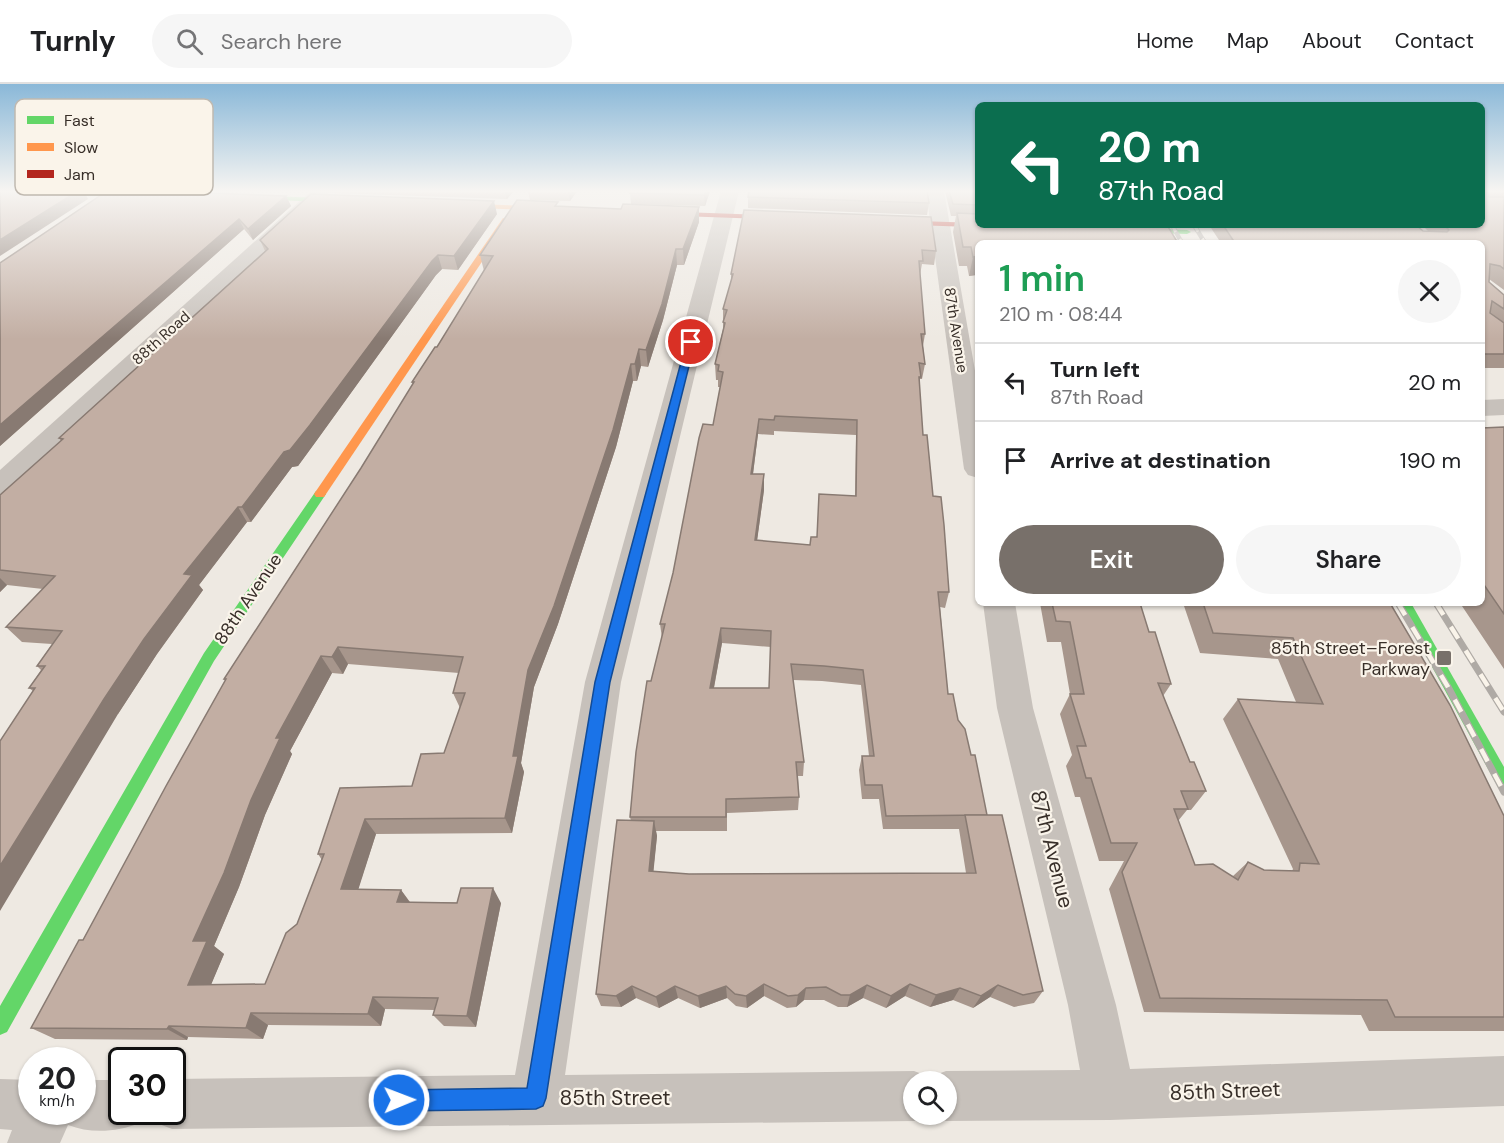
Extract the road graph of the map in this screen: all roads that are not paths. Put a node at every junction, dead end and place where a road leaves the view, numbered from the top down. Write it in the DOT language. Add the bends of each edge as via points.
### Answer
graph roads {
  1 [pos="267,240"];
  2 [pos="492,240"];
  3 [pos="717,240"];
  4 [pos="942,240"];
  5 [pos="1485,408"];
  6 [pos="1504,408"];
  7 [pos="975,450"];
  8 [pos="0,485"];
  9 [pos="999,606"];
  10 [pos="1406,606"];
  11 [pos="1504,782"];
  12 [pos="0,1026"];
  13 [pos="1504,1081"];
  14 [pos="1110,1095"];
  15 [pos="903,1096"];
  16 [pos="957,1096"];
  17 [pos="536,1098"];
  18 [pos="0,1104"];
  19 [pos="186,1104"];
  20 [pos="18,1105"];
  21 [pos="42,1125"];
  22 [pos="33,1143"];
  1 -- 8 [label="street, 88th Road"];
  2 -- 12 [label="street, 88th Avenue" via="209,657"];
  3 -- 17 [label="street" via="603,682"];
  4 -- 7 [label="street, 87th Avenue"];
  5 -- 6 [label="street"];
  9 -- 14 [label="street, 87th Avenue" via="1016,708 1092,1005"];
  10 -- 11 [label="street"];
  13 -- 14 [label="street, 85th Street"];
  14 -- 16 [label="street, 85th Street"];
  15 -- 17 [label="street, 85th Street"];
  17 -- 19 [label="street, 85th Street"];
  18 -- 20 [label="street"];
  21 -- 22 [label="street"];
}
